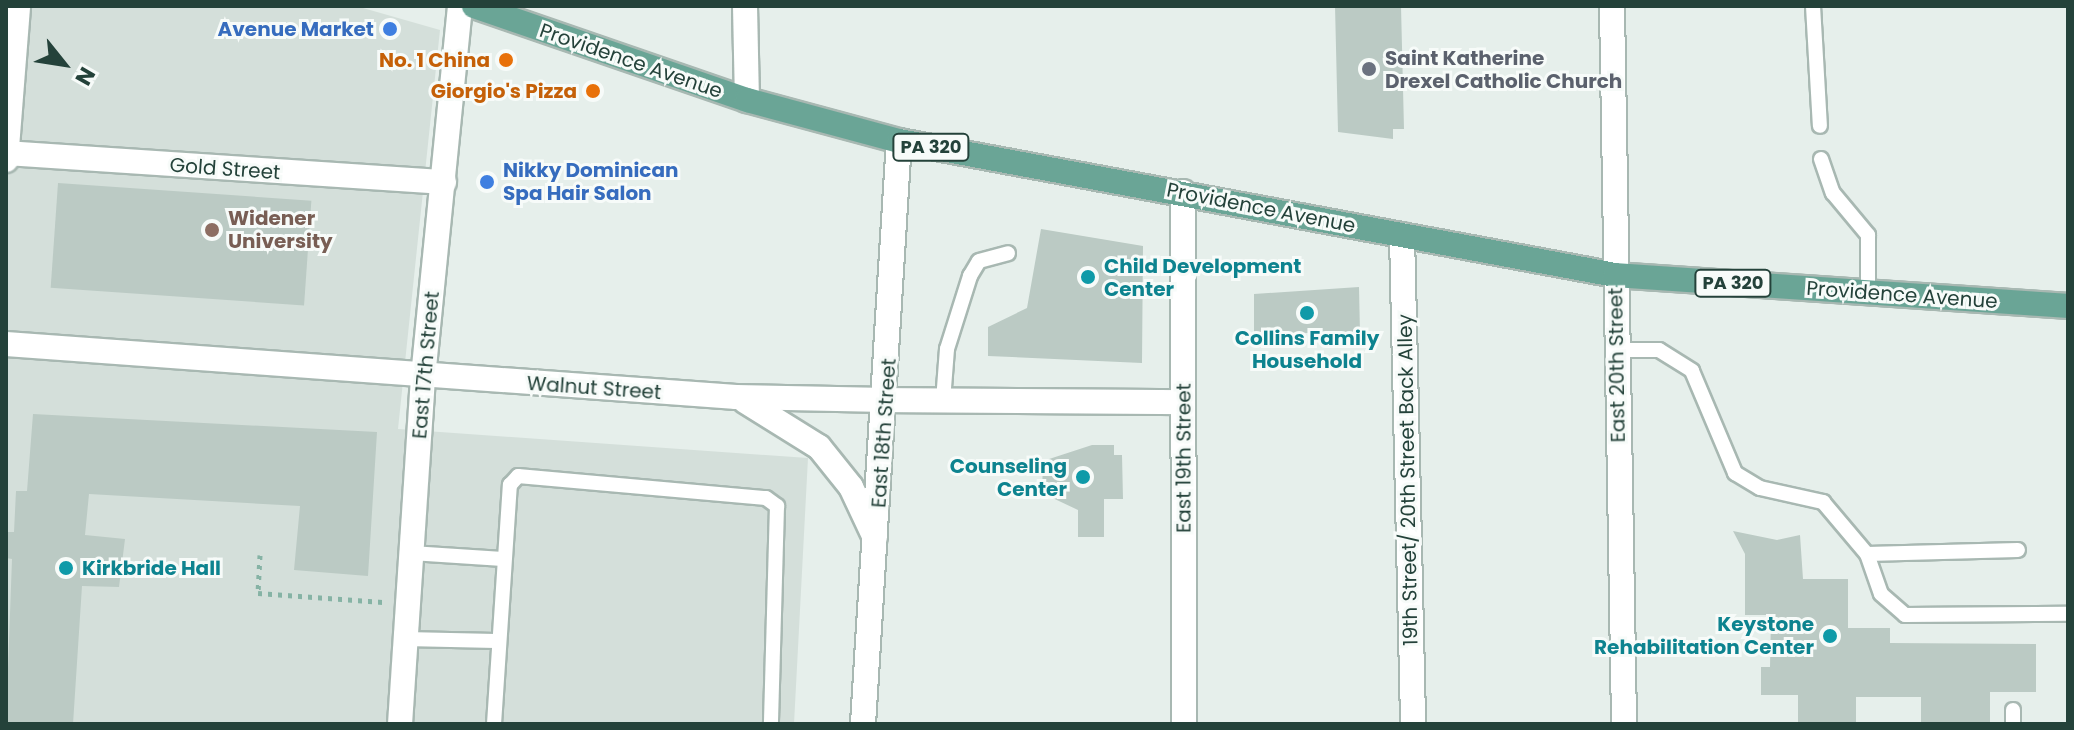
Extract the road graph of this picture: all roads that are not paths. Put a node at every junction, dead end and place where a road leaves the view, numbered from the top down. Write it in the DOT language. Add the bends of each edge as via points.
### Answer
graph roads {
  1 [pos="18,6"];
  2 [pos="460,6"];
  3 [pos="474,6"];
  4 [pos="745,6"];
  5 [pos="1612,6"];
  6 [pos="1813,6"];
  7 [pos="747,100"];
  8 [pos="1820,126"];
  9 [pos="899,141"];
  10 [pos="6,153"];
  11 [pos="1821,159"];
  12 [pos="6,160"];
  13 [pos="444,182"];
  14 [pos="1183,192"];
  15 [pos="1402,235"];
  16 [pos="1008,253"];
  17 [pos="1615,275"];
  18 [pos="1868,292"];
  19 [pos="2068,306"];
  20 [pos="6,344"];
  21 [pos="1617,350"];
  22 [pos="423,377"];
  23 [pos="736,397"];
  24 [pos="887,400"];
  25 [pos="943,401"];
  26 [pos="1183,402"];
  27 [pos="876,542"];
  28 [pos="2018,550"];
  29 [pos="411,553"];
  30 [pos="1867,554"];
  31 [pos="503,559"];
  32 [pos="2068,614"];
  33 [pos="405,639"];
  34 [pos="496,641"];
  35 [pos="400,724"];
  36 [pos="494,724"];
  37 [pos="771,724"];
  38 [pos="863,724"];
  39 [pos="1184,724"];
  40 [pos="1413,724"];
  41 [pos="1624,724"];
  1 -- 10 [label="street"];
  2 -- 13 [label="street, East 17th Street"];
  3 -- 7 [label="main road, Providence Avenue / PA 320"];
  4 -- 7 [label="street"];
  5 -- 17 [label="street, East 20th Street"];
  6 -- 8 [label="lane"];
  7 -- 9 [label="main road, Providence Avenue / PA 320"];
  9 -- 14 [label="main road, Providence Avenue / PA 320"];
  9 -- 24 [label="street, East 18th Street"];
  10 -- 12 [label="street"];
  10 -- 13 [label="street, Gold Street"];
  11 -- 18 [label="lane" via="1833,193 1868,235"];
  13 -- 22 [label="street, East 17th Street"];
  14 -- 15 [label="main road, Providence Avenue / PA 320"];
  14 -- 26 [label="street, East 19th Street"];
  15 -- 17 [label="main road, Providence Avenue / PA 320"];
  15 -- 40 [label="street, 19th Street/ 20th Street Back Alley"];
  16 -- 25 [label="lane" via="979,261 970,276 947,349"];
  17 -- 18 [label="main road, Providence Avenue / PA 320"];
  17 -- 21 [label="street, East 20th Street"];
  18 -- 19 [label="main road, Providence Avenue / PA 320"];
  20 -- 22 [label="street, Walnut Street"];
  21 -- 30 [label="lane" via="1659,350 1692,371 1735,473 1760,488 1823,502"];
  21 -- 41 [label="street, East 20th Street"];
  22 -- 23 [label="street, Walnut Street"];
  22 -- 29 [label="street, East 17th Street"];
  23 -- 24 [label="street, Walnut Street"];
  23 -- 27 [label="street" via="819,447 851,487"];
  24 -- 25 [label="street, Walnut Street"];
  24 -- 27 [label="street, East 18th Street"];
  25 -- 26 [label="street, Walnut Street"];
  26 -- 39 [label="street, East 19th Street"];
  27 -- 38 [label="street, East 18th Street"];
  28 -- 30 [label="lane"];
  29 -- 31 [label="lane"];
  29 -- 33 [label="street, East 17th Street"];
  30 -- 32 [label="lane" via="1881,594 1905,615"];
  31 -- 34 [label="lane"];
  31 -- 37 [label="lane" via="510,485 518,476 766,498 782,513"];
  33 -- 34 [label="lane"];
  33 -- 35 [label="street, East 17th Street"];
  34 -- 36 [label="lane"];
}
